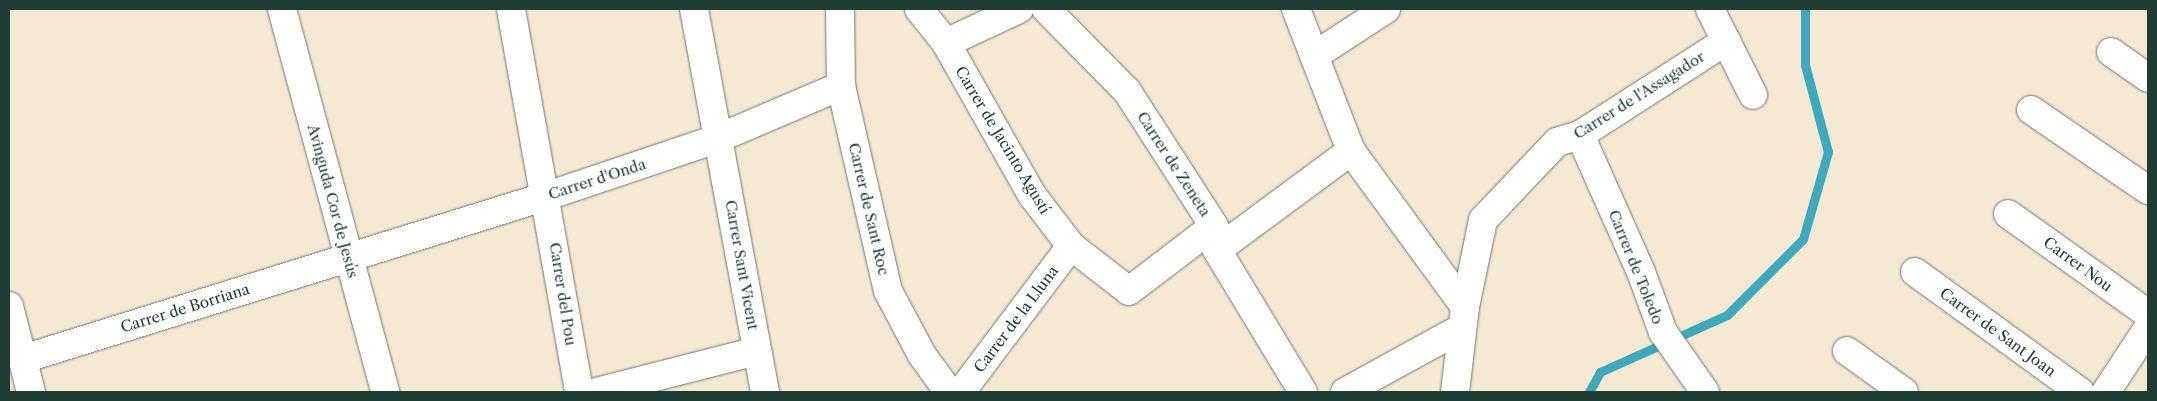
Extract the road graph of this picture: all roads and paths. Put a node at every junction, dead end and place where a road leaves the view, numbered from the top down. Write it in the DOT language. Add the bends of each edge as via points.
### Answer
graph roads {
  1 [pos="282,9"];
  2 [pos="511,9"];
  3 [pos="694,9"];
  4 [pos="840,9"];
  5 [pos="919,9"];
  6 [pos="1019,9"];
  7 [pos="1046,9"];
  8 [pos="1296,9"];
  9 [pos="1386,9"];
  10 [pos="1710,9"];
  11 [pos="1726,41"];
  12 [pos="946,43"];
  13 [pos="2111,52"];
  14 [pos="1314,56"];
  15 [pos="2148,78"];
  16 [pos="841,86"];
  17 [pos="1753,94"];
  18 [pos="2031,110"];
  19 [pos="1580,135"];
  20 [pos="719,138"];
  21 [pos="1351,151"];
  22 [pos="2148,190"];
  23 [pos="547,196"];
  24 [pos="2008,214"];
  25 [pos="1216,238"];
  26 [pos="1070,246"];
  27 [pos="348,258"];
  28 [pos="1915,272"];
  29 [pos="9,306"];
  30 [pos="2148,314"];
  31 [pos="1464,318"];
  32 [pos="2148,328"];
  33 [pos="757,351"];
  34 [pos="1848,351"];
  35 [pos="23,359"];
  36 [pos="31,392"];
  37 [pos="385,392"];
  38 [pos="579,392"];
  39 [pos="596,392"];
  40 [pos="765,392"];
  41 [pos="949,392"];
  42 [pos="961,392"];
  43 [pos="1301,392"];
  44 [pos="1345,392"];
  45 [pos="1455,392"];
  46 [pos="1705,392"];
  47 [pos="1904,392"];
  48 [pos="2080,392"];
  49 [pos="2106,392"];
  1 -- 27 [label="street, Avinguda Cor de Jesús"];
  2 -- 23 [label="street, Carrer del Pou"];
  3 -- 20 [label="street, Carrer Sant Vicent"];
  4 -- 16 [label="street, Carrer de Sant Roc"];
  5 -- 12 [label="street, Carrer de Jacinto Agustí"];
  6 -- 12 [label="street"];
  7 -- 25 [label="street, Carrer de Zeneta" via="1127,91"];
  8 -- 14 [label="street"];
  9 -- 14 [label="street"];
  10 -- 11 [label="street"];
  11 -- 17 [label="street"];
  11 -- 19 [label="street, Carrer de l'Assagador"];
  12 -- 26 [label="street, Carrer de Jacinto Agustí" via="1032,195"];
  13 -- 15 [label="street"];
  14 -- 21 [label="street"];
  16 -- 20 [label="street, Carrer d'Onda"];
  16 -- 41 [label="street, Carrer de Sant Roc" via="888,291 922,355"];
  18 -- 22 [label="street"];
  19 -- 31 [label="street, Carrer de l'Assagador" via="1556,142 1483,220"];
  19 -- 46 [label="street, Carrer de Toledo" via="1641,272 1663,332"];
  20 -- 23 [label="street, Carrer d'Onda"];
  20 -- 33 [label="street, Carrer Sant Vicent"];
  21 -- 25 [label="street"];
  21 -- 31 [label="street"];
  23 -- 27 [label="street, Carrer d'Onda"];
  23 -- 38 [label="street, Carrer del Pou"];
  24 -- 30 [label="street, Carrer Nou"];
  25 -- 26 [label="street, Carrer de Jacinto Agustí" via="1129,290"];
  25 -- 43 [label="street, Carrer de Zeneta"];
  26 -- 42 [label="street, Carrer de la Lluna"];
  27 -- 35 [label="street, Carrer de Borriana"];
  27 -- 37 [label="street, Avinguda Cor de Jesús"];
  28 -- 48 [label="street, Carrer de Sant Joan"];
  29 -- 35 [label="street"];
  31 -- 44 [label="street"];
  31 -- 45 [label="street, Carrer de l'Assagador"];
  32 -- 49 [label="street"];
  33 -- 39 [label="street"];
  33 -- 40 [label="street, Carrer Sant Vicent"];
  34 -- 47 [label="street"];
  35 -- 36 [label="street"];
}
